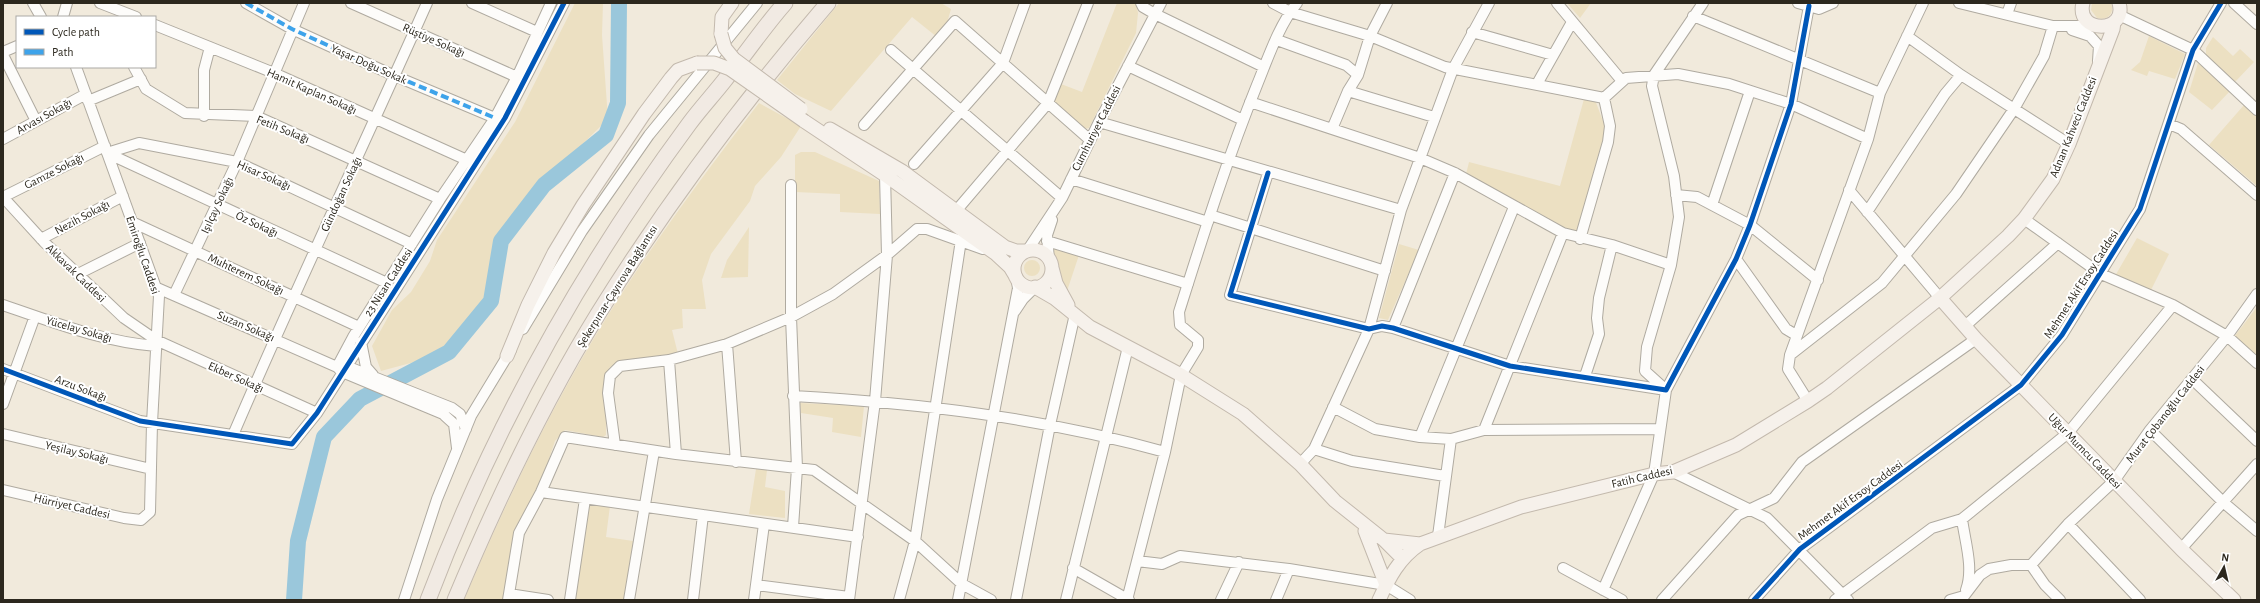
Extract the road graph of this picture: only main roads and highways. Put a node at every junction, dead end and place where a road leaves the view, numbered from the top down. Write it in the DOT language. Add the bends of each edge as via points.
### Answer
graph roads {
  1 [pos="732,3"];
  2 [pos="785,3"];
  3 [pos="828,3"];
  4 [pos="2083,5"];
  5 [pos="2119,10"];
  6 [pos="2097,27"];
  7 [pos="2100,61"];
  8 [pos="806,117"];
  9 [pos="1027,251"];
  10 [pos="1050,263"];
  11 [pos="1016,277"];
  12 [pos="1036,288"];
  13 [pos="1940,298"];
  14 [pos="1075,314"];
  15 [pos="507,356"];
  16 [pos="1354,516"];
  17 [pos="1365,531"];
  18 [pos="1384,540"];
  19 [pos="1420,544"];
  20 [pos="1400,561"];
  21 [pos="1386,584"];
  22 [pos="428,600"];
  23 [pos="455,600"];
  24 [pos="1379,600"];
  25 [pos="2234,600"];
  1 -- 8 [label="main road, bridge" via="722,17 721,34 725,48 734,59"];
  2 -- 22 [label="highway" via="685,129 586,277 539,358 490,454"];
  3 -- 23 [label="highway, Şekerpınar-Çayırova Bağlantısı" via="700,162 642,245 598,315 506,484"];
  4 -- 6 [label="main road" via="2085,19"];
  5 -- 6 [label="main road"];
  5 -- 7 [label="main road, Adnan Kahveci Caddesi"];
  6 -- 7 [label="main road, Adnan Kahveci Caddesi"];
  7 -- 13 [label="main road, Adnan Kahveci Caddesi" via="2069,144 2052,179 2024,219"];
  8 -- 9 [label="main road" via="902,171 1005,247 1016,252"];
  8 -- 11 [label="main road" via="996,254 1010,267"];
  8 -- 15 [label="main road, bridge" via="730,69 714,63 697,63 678,70 583,205 554,253 528,305"];
  9 -- 10 [label="main road" via="1041,252"];
  9 -- 11 [label="main road" via="1021,254 1016,262"];
  10 -- 12 [label="main road" via="1048,280"];
  10 -- 14 [label="main road" via="1062,296"];
  11 -- 12 [label="main road" via="1024,285"];
  12 -- 14 [label="main road"];
  13 -- 19 [label="main road, Fatih Caddesi" via="1827,388 1736,445 1673,472 1654,474 1521,507"];
  13 -- 25 [label="main road, Uğur Mumcu Caddesi" via="1976,339 2114,481"];
  14 -- 16 [label="main road" via="1090,327 1181,376 1243,414"];
  16 -- 17 [label="main road"];
  16 -- 18 [label="main road"];
  17 -- 20 [label="main road"];
  17 -- 21 [label="main road"];
  18 -- 19 [label="main road"];
  18 -- 20 [label="main road"];
  19 -- 20 [label="main road, Fatih Caddesi"];
  20 -- 21 [label="main road, Fatih Caddesi"];
  21 -- 24 [label="main road, Fatih Caddesi"];
}
